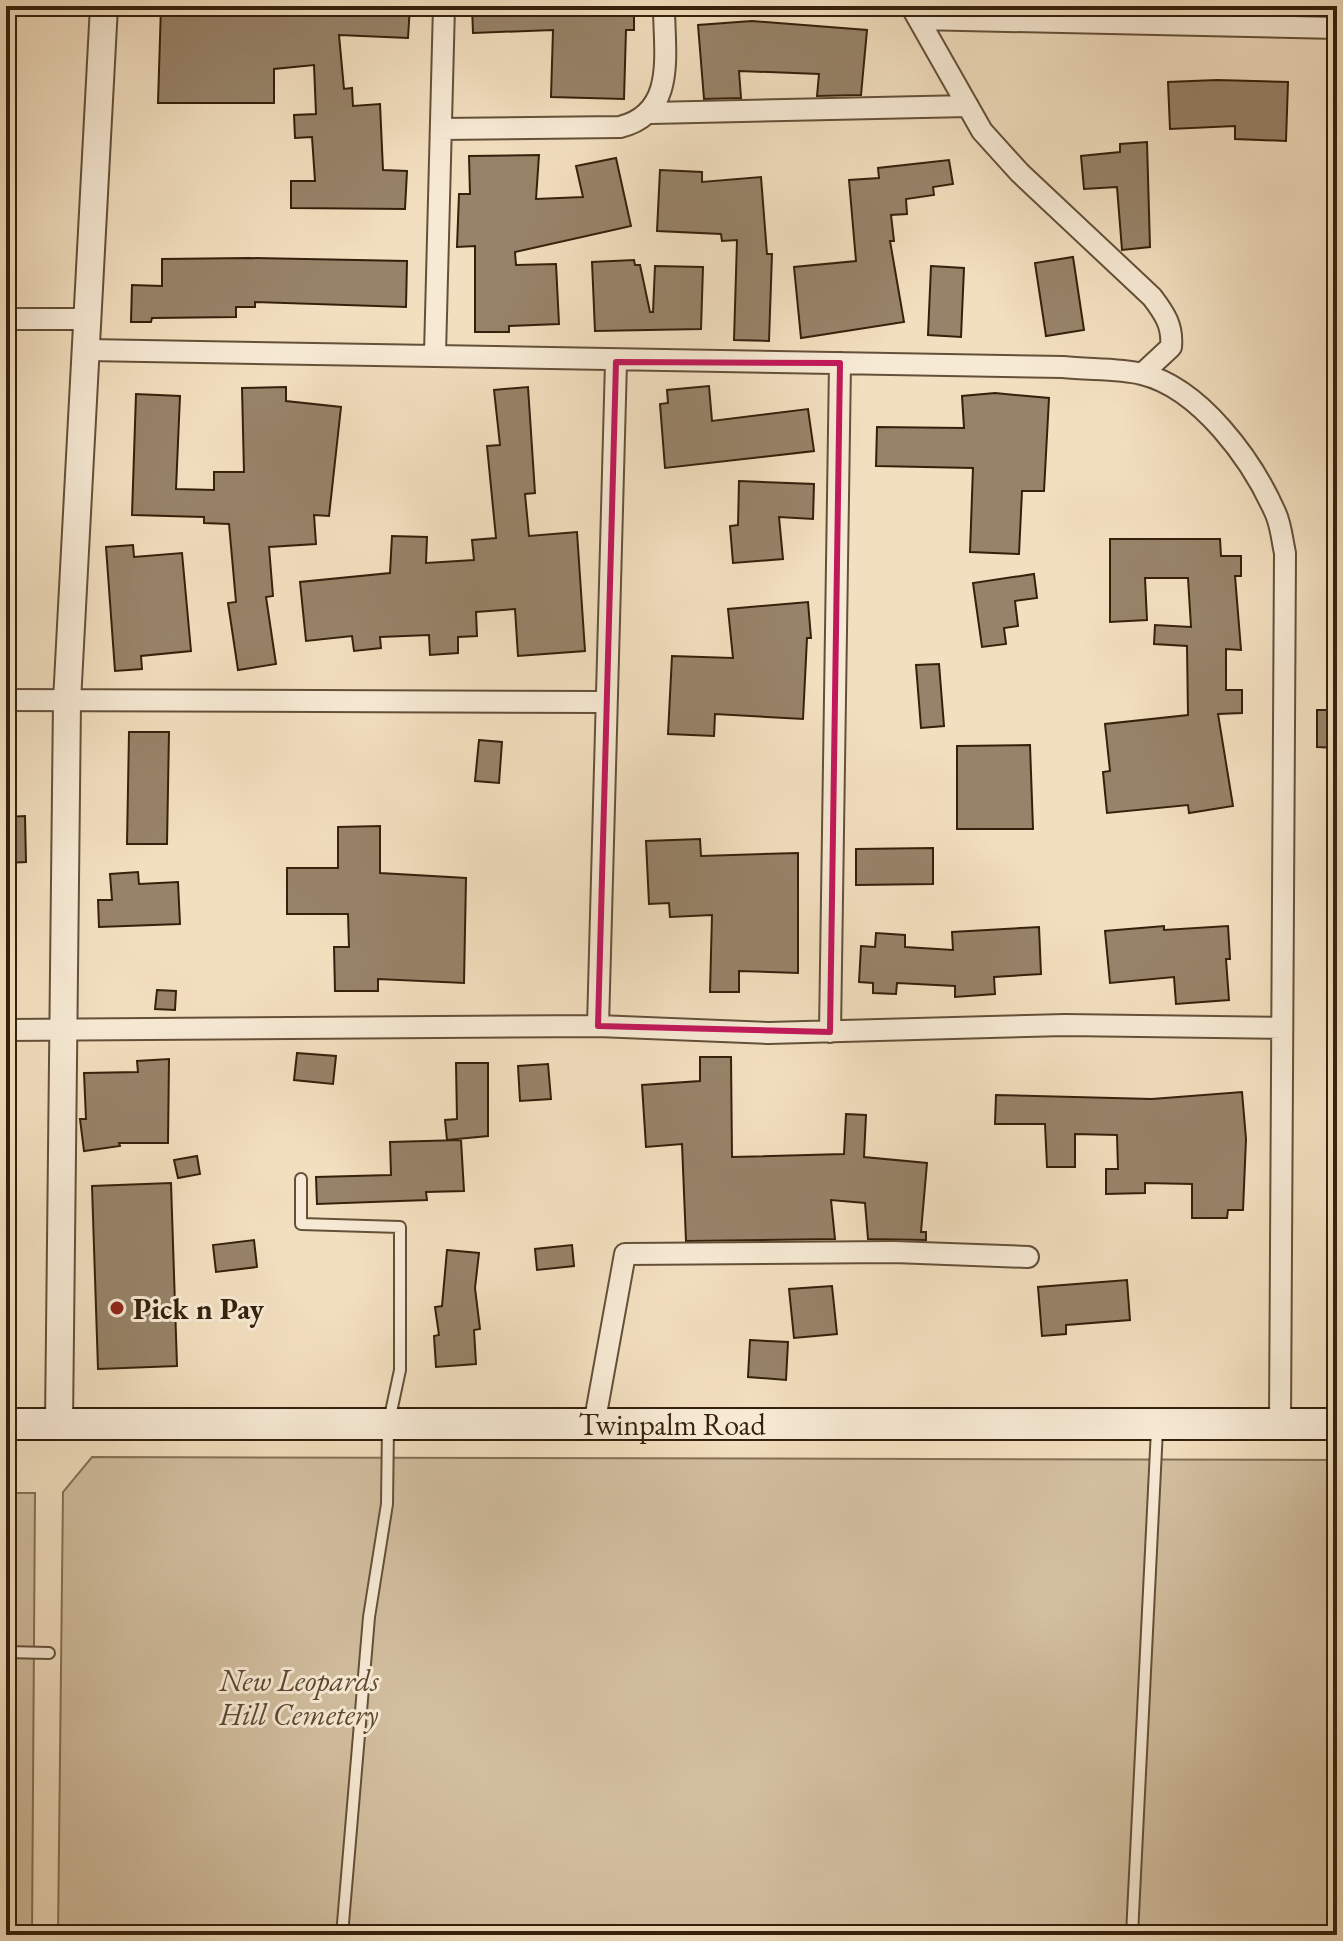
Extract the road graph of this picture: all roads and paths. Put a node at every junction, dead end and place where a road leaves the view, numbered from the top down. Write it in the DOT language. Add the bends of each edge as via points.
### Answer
graph roads {
  1 [pos="104,6"];
  2 [pos="444,6"];
  3 [pos="664,6"];
  4 [pos="915,13"];
  5 [pos="1337,28"];
  6 [pos="968,106"];
  7 [pos="651,113"];
  8 [pos="441,129"];
  9 [pos="6,319"];
  10 [pos="89,319"];
  11 [pos="88,350"];
  12 [pos="435,354"];
  13 [pos="616,362"];
  14 [pos="840,363"];
  15 [pos="1142,374"];
  16 [pos="6,700"];
  17 [pos="67,701"];
  18 [pos="606,702"];
  19 [pos="598,1026"];
  20 [pos="1282,1028"];
  21 [pos="6,1030"];
  22 [pos="64,1030"];
  23 [pos="830,1032"];
  24 [pos="301,1179"];
  25 [pos="1028,1257"];
  26 [pos="59,1423"];
  27 [pos="1157,1423"];
  28 [pos="1280,1423"];
  29 [pos="6,1424"];
  30 [pos="1337,1424"];
  31 [pos="594,1425"];
  32 [pos="388,1426"];
  33 [pos="6,1652"];
  34 [pos="49,1653"];
  35 [pos="342,1935"];
  36 [pos="1132,1935"];
  1 -- 10 [label="street"];
  2 -- 8 [label="street"];
  3 -- 7 [label="street" via="663,78"];
  4 -- 5 [label="street"];
  4 -- 6 [label="street"];
  6 -- 7 [label="street"];
  6 -- 15 [label="street" via="982,131 1020,173 1164,313 1173,330 1171,347"];
  7 -- 8 [label="street" via="620,127"];
  8 -- 12 [label="street"];
  9 -- 10 [label="street"];
  10 -- 11 [label="street"];
  11 -- 12 [label="street"];
  11 -- 17 [label="street"];
  12 -- 13 [label="street"];
  13 -- 14 [label="street"];
  13 -- 18 [label="street"];
  14 -- 15 [label="street" via="1063,367"];
  14 -- 23 [label="street"];
  15 -- 20 [label="street" via="1171,385 1218,424 1277,514 1285,553"];
  16 -- 17 [label="street"];
  17 -- 18 [label="street"];
  17 -- 22 [label="street"];
  18 -- 19 [label="street"];
  19 -- 22 [label="street"];
  19 -- 23 [label="street"];
  20 -- 23 [label="street" via="1065,1025"];
  20 -- 28 [label="street"];
  21 -- 22 [label="street"];
  22 -- 26 [label="street"];
  24 -- 32 [label="lane" via="301,1224 400,1227 400,1370"];
  25 -- 31 [label="street" via="894,1252 625,1254"];
  26 -- 29 [label="main road, Twinpalm Road"];
  26 -- 32 [label="main road, Twinpalm Road"];
  27 -- 28 [label="main road, Twinpalm Road"];
  27 -- 31 [label="main road, Twinpalm Road"];
  27 -- 36 [label="lane"];
  28 -- 30 [label="main road, Twinpalm Road"];
  31 -- 32 [label="main road, Twinpalm Road"];
  32 -- 35 [label="lane" via="387,1504 369,1617"];
  33 -- 34 [label="lane"];
}
